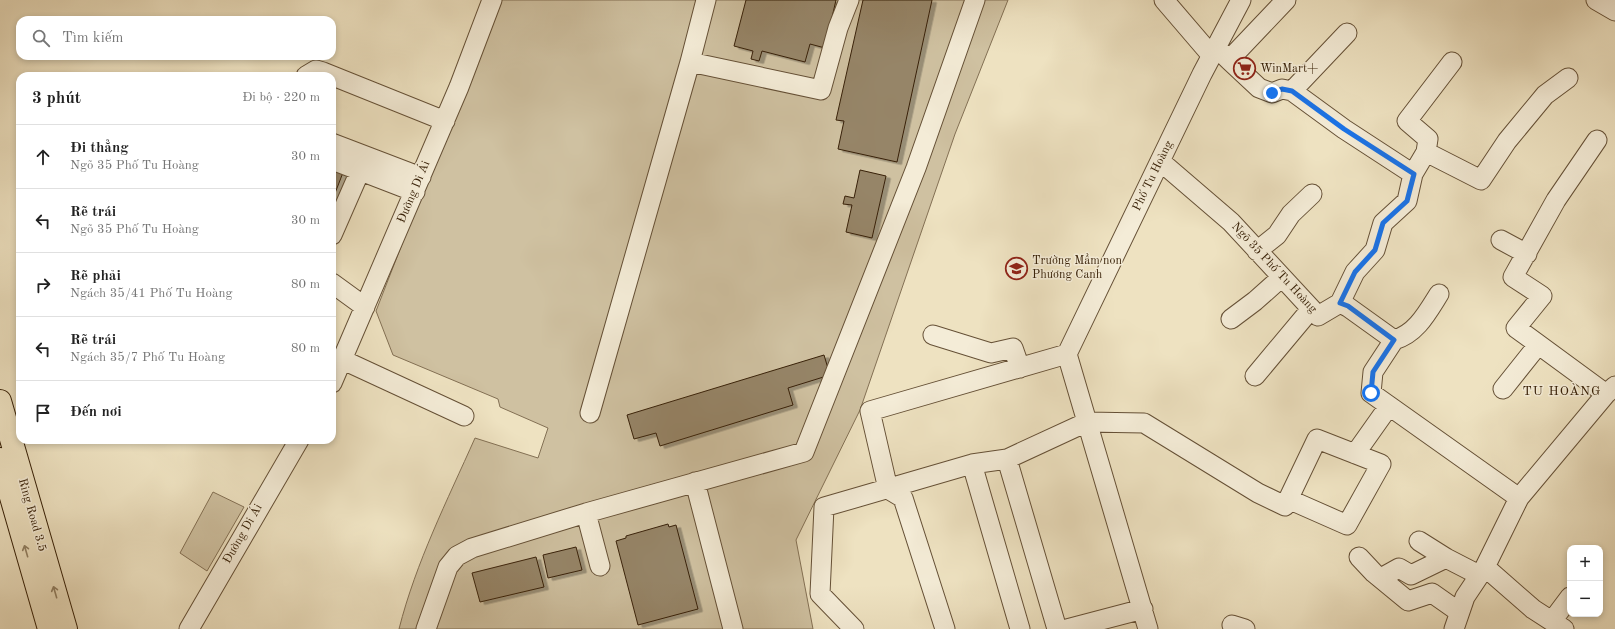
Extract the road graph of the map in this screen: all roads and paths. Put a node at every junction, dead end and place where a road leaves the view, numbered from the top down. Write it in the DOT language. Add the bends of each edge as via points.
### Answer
graph roads {
  1 [pos="492,0"];
  2 [pos="706,0"];
  3 [pos="849,0"];
  4 [pos="975,0"];
  5 [pos="1164,0"];
  6 [pos="1241,0"];
  7 [pos="1286,0"];
  8 [pos="1596,0"];
  9 [pos="1615,11"];
  10 [pos="1347,33"];
  11 [pos="1219,54"];
  12 [pos="690,62"];
  13 [pos="1452,62"];
  14 [pos="313,72"];
  15 [pos="323,72"];
  16 [pos="336,77"];
  17 [pos="1568,78"];
  18 [pos="1292,91"];
  19 [pos="445,120"];
  20 [pos="1598,140"];
  21 [pos="336,145"];
  22 [pos="1426,152"];
  23 [pos="1160,161"];
  24 [pos="336,162"];
  25 [pos="360,171"];
  26 [pos="1414,174"];
  27 [pos="418,184"];
  28 [pos="1312,194"];
  29 [pos="336,226"];
  30 [pos="1501,240"];
  31 [pos="1257,251"];
  32 [pos="1527,254"];
  33 [pos="1282,277"];
  34 [pos="336,285"];
  35 [pos="1440,294"];
  36 [pos="1340,303"];
  37 [pos="365,307"];
  38 [pos="1311,309"];
  39 [pos="1230,319"];
  40 [pos="933,335"];
  41 [pos="1394,340"];
  42 [pos="1538,345"];
  43 [pos="1067,354"];
  44 [pos="343,360"];
  45 [pos="1020,368"];
  46 [pos="336,375"];
  47 [pos="1255,376"];
  48 [pos="1503,389"];
  49 [pos="1610,390"];
  50 [pos="0,401"];
  51 [pos="1389,406"];
  52 [pos="590,413"];
  53 [pos="464,416"];
  54 [pos="1087,422"];
  55 [pos="297,444"];
  56 [pos="1355,454"];
  57 [pos="0,459"];
  58 [pos="1007,459"];
  59 [pos="972,464"];
  60 [pos="695,482"];
  61 [pos="888,489"];
  62 [pos="1519,498"];
  63 [pos="1288,499"];
  64 [pos="586,513"];
  65 [pos="1419,541"];
  66 [pos="1359,557"];
  67 [pos="1446,558"];
  68 [pos="600,566"];
  69 [pos="1482,571"];
  70 [pos="1381,578"];
  71 [pos="1567,604"];
  72 [pos="1142,609"];
  73 [pos="1456,620"];
  74 [pos="1558,625"];
  75 [pos="49,629"];
  76 [pos="66,629"];
  77 [pos="189,629"];
  78 [pos="426,629"];
  79 [pos="733,629"];
  80 [pos="854,629"];
  81 [pos="945,629"];
  82 [pos="1020,629"];
  83 [pos="1057,629"];
  84 [pos="1067,629"];
  85 [pos="1148,629"];
  1 -- 19 [label="street, Đường Di Ái"];
  2 -- 12 [label="street"];
  3 -- 12 [label="street" via="838,28 821,90"];
  4 -- 60 [label="street" via="916,168 804,452"];
  5 -- 11 [label="street"];
  6 -- 11 [label="street, Phố Tu Hoàng"];
  7 -- 11 [label="street"];
  8 -- 9 [label="street"];
  10 -- 18 [label="street"];
  11 -- 18 [label="street" via="1258,88 1272,93 1282,89"];
  11 -- 23 [label="street, Phố Tu Hoàng"];
  12 -- 52 [label="street"];
  13 -- 22 [label="street" via="1407,121 1428,139"];
  14 -- 15 [label="street"];
  16 -- 19 [label="street"];
  17 -- 22 [label="street" via="1545,95 1507,140 1480,180"];
  18 -- 26 [label="street" via="1344,129"];
  19 -- 27 [label="street, Đường Di Ái"];
  20 -- 32 [label="street" via="1556,200"];
  21 -- 27 [label="street"];
  22 -- 26 [label="street"];
  23 -- 31 [label="street, Ngõ 35 Phố Tu Hoàng" via="1231,222"];
  23 -- 43 [label="street, Phố Tu Hoàng"];
  24 -- 25 [label="street"];
  25 -- 27 [label="street"];
  25 -- 29 [label="street"];
  26 -- 36 [label="street" via="1407,201 1383,223 1375,250 1355,272"];
  27 -- 37 [label="street, Đường Di Ái"];
  28 -- 31 [label="street" via="1291,214 1277,234"];
  30 -- 32 [label="street"];
  31 -- 33 [label="street, Ngõ 35 Phố Tu Hoàng"];
  32 -- 42 [label="street" via="1513,277 1542,296 1516,328"];
  33 -- 38 [label="street, Ngõ 35 Phố Tu Hoàng"];
  33 -- 39 [label="street"];
  34 -- 37 [label="street"];
  35 -- 41 [label="street" via="1419,325 1403,338"];
  36 -- 38 [label="street, Ngõ 35 Phố Tu Hoàng" via="1318,316"];
  36 -- 41 [label="street" via="1348,306"];
  37 -- 44 [label="street, Đường Di Ái"];
  38 -- 47 [label="street"];
  40 -- 45 [label="street" via="991,353 1013,348"];
  41 -- 51 [label="street" via="1373,372 1372,379 1371,393"];
  42 -- 48 [label="street"];
  42 -- 49 [label="street"];
  43 -- 45 [label="street"];
  43 -- 54 [label="street"];
  44 -- 46 [label="street, Đường Di Ái"];
  44 -- 53 [label="street"];
  45 -- 61 [label="street" via="870,411"];
  49 -- 62 [label="street"];
  76 -- 50 [label="main road, Ring Road 3.5, one-way"];
  51 -- 56 [label="street"];
  51 -- 62 [label="street"];
  54 -- 58 [label="street"];
  54 -- 63 [label="street" via="1144,424 1258,493 1285,506"];
  54 -- 72 [label="street"];
  55 -- 77 [label="street, Đường Di Ái"];
  56 -- 63 [label="street" via="1317,439"];
  56 -- 63 [label="street" via="1381,464 1347,524"];
  75 -- 57 [label="main road, one-way"];
  58 -- 59 [label="street"];
  58 -- 83 [label="street"];
  59 -- 61 [label="street"];
  59 -- 82 [label="street"];
  60 -- 64 [label="street"];
  60 -- 79 [label="street"];
  61 -- 80 [label="street" via="824,508 820,594"];
  61 -- 81 [label="street" via="903,498"];
  62 -- 69 [label="street"];
  64 -- 68 [label="street"];
  64 -- 78 [label="street" via="486,543 457,556 448,567"];
  65 -- 67 [label="street"];
  66 -- 70 [label="street"];
  67 -- 69 [label="street"];
  67 -- 70 [label="street" via="1411,575 1399,568"];
  69 -- 73 [label="street"];
  69 -- 74 [label="street" via="1532,609"];
  70 -- 73 [label="street" via="1408,601 1432,593"];
  71 -- 74 [label="street"];
  72 -- 84 [label="street"];
  72 -- 85 [label="street"];
}
